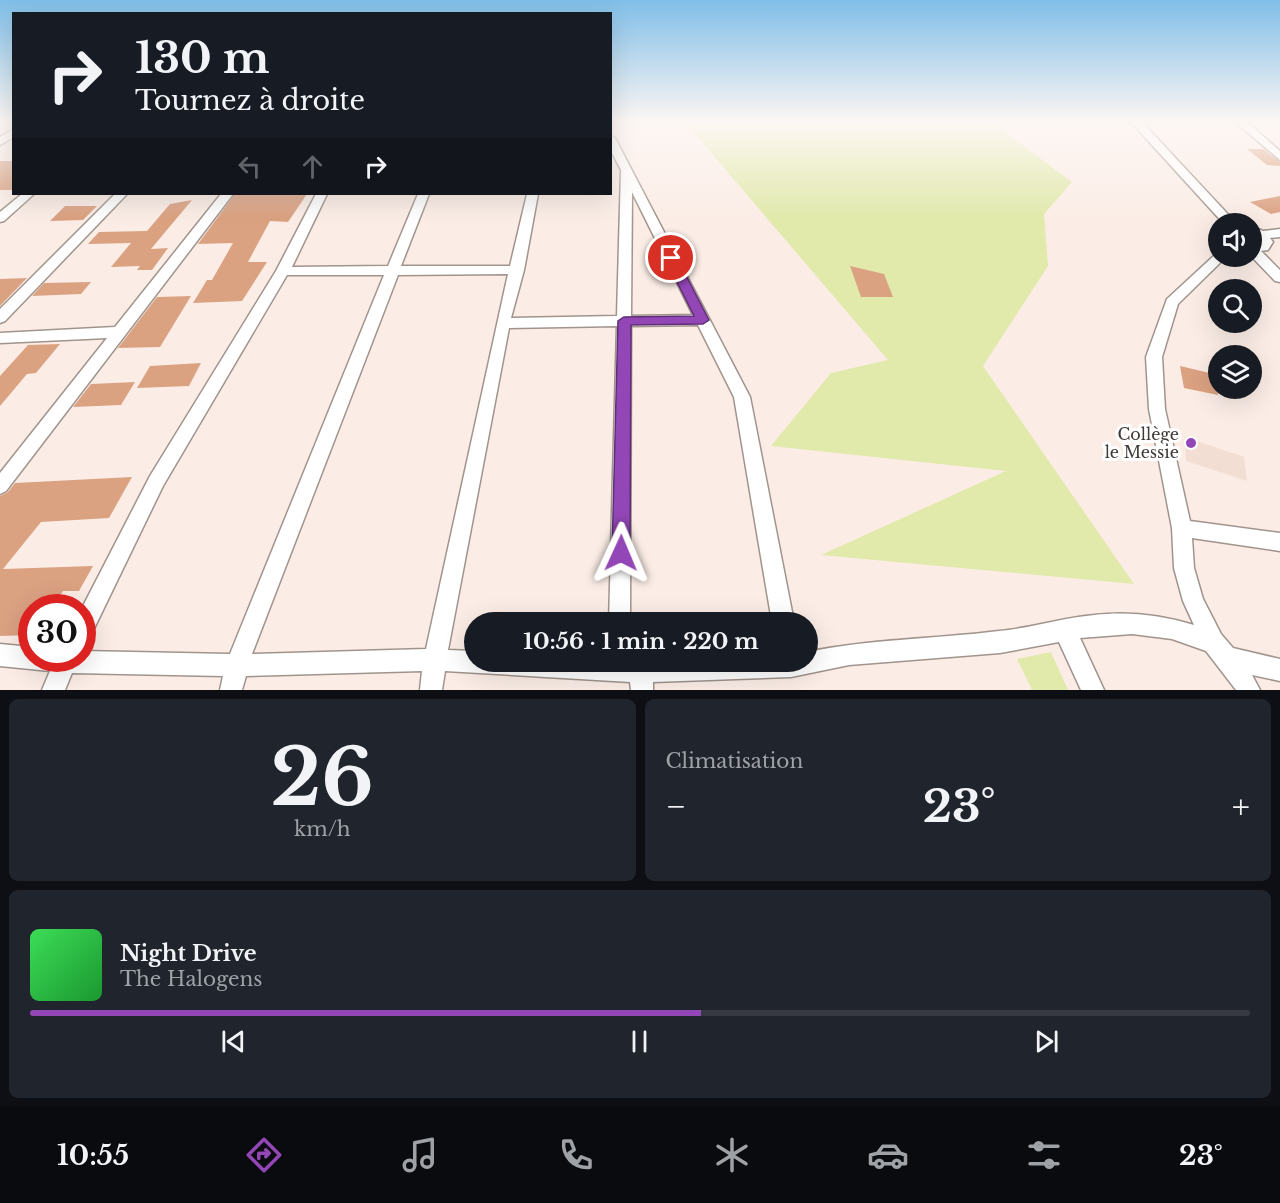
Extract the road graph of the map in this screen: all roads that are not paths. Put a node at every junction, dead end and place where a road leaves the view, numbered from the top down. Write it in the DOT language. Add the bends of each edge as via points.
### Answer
graph roads {
  1 [pos="618,153"];
  2 [pos="1164,153"];
  3 [pos="626,168"];
  4 [pos="27,195"];
  5 [pos="120,195"];
  6 [pos="226,195"];
  7 [pos="321,195"];
  8 [pos="423,195"];
  9 [pos="534,195"];
  10 [pos="1221,213"];
  11 [pos="0,218"];
  12 [pos="1262,232"];
  13 [pos="1280,233"];
  14 [pos="1262,259"];
  15 [pos="1208,267"];
  16 [pos="517,270"];
  17 [pos="283,271"];
  18 [pos="392,271"];
  19 [pos="1280,278"];
  20 [pos="0,318"];
  21 [pos="703,320"];
  22 [pos="624,321"];
  23 [pos="503,323"];
  24 [pos="119,332"];
  25 [pos="0,338"];
  26 [pos="0,486"];
  27 [pos="1182,528"];
  28 [pos="1280,542"];
  29 [pos="96,602"];
  30 [pos="620,612"];
  31 [pos="781,612"];
  32 [pos="1065,631"];
  33 [pos="1220,650"];
  34 [pos="0,655"];
  35 [pos="18,657"];
  36 [pos="818,659"];
  37 [pos="435,660"];
  38 [pos="96,661"];
  39 [pos="237,665"];
  40 [pos="1280,670"];
  41 [pos="62,672"];
  42 [pos="648,672"];
  43 [pos="630,673"];
  44 [pos="53,690"];
  45 [pos="231,690"];
  46 [pos="431,690"];
  47 [pos="1093,690"];
  48 [pos="1248,690"];
  1 -- 3 [label="street"];
  2 -- 10 [label="street"];
  3 -- 21 [label="street"];
  3 -- 22 [label="street"];
  4 -- 11 [label="street"];
  5 -- 20 [label="street"];
  6 -- 24 [label="street"];
  7 -- 17 [label="street"];
  8 -- 18 [label="street"];
  9 -- 16 [label="street"];
  12 -- 13 [label="street"];
  14 -- 19 [label="street"];
  15 -- 27 [label="street" via="1172,302 1154,357 1157,409"];
  16 -- 18 [label="street"];
  16 -- 23 [label="street"];
  17 -- 18 [label="street"];
  17 -- 29 [label="street" via="156,481"];
  18 -- 39 [label="street"];
  21 -- 22 [label="street"];
  21 -- 31 [label="street" via="742,397"];
  22 -- 23 [label="street"];
  22 -- 30 [label="street"];
  23 -- 37 [label="street"];
  24 -- 25 [label="street"];
  24 -- 26 [label="street"];
  27 -- 28 [label="street"];
  27 -- 33 [label="street" via="1184,568 1190,590"];
  32 -- 33 [label="street" via="1132,624 1172,629"];
  32 -- 36 [label="street" via="1000,642"];
  32 -- 47 [label="street"];
  33 -- 40 [label="street"];
  33 -- 48 [label="street"];
  34 -- 35 [label="street"];
  37 -- 39 [label="street"];
  37 -- 43 [label="street"];
  37 -- 46 [label="street"];
  38 -- 39 [label="street"];
  39 -- 45 [label="street"];
  41 -- 44 [label="street"];
  42 -- 43 [label="street"];
}
